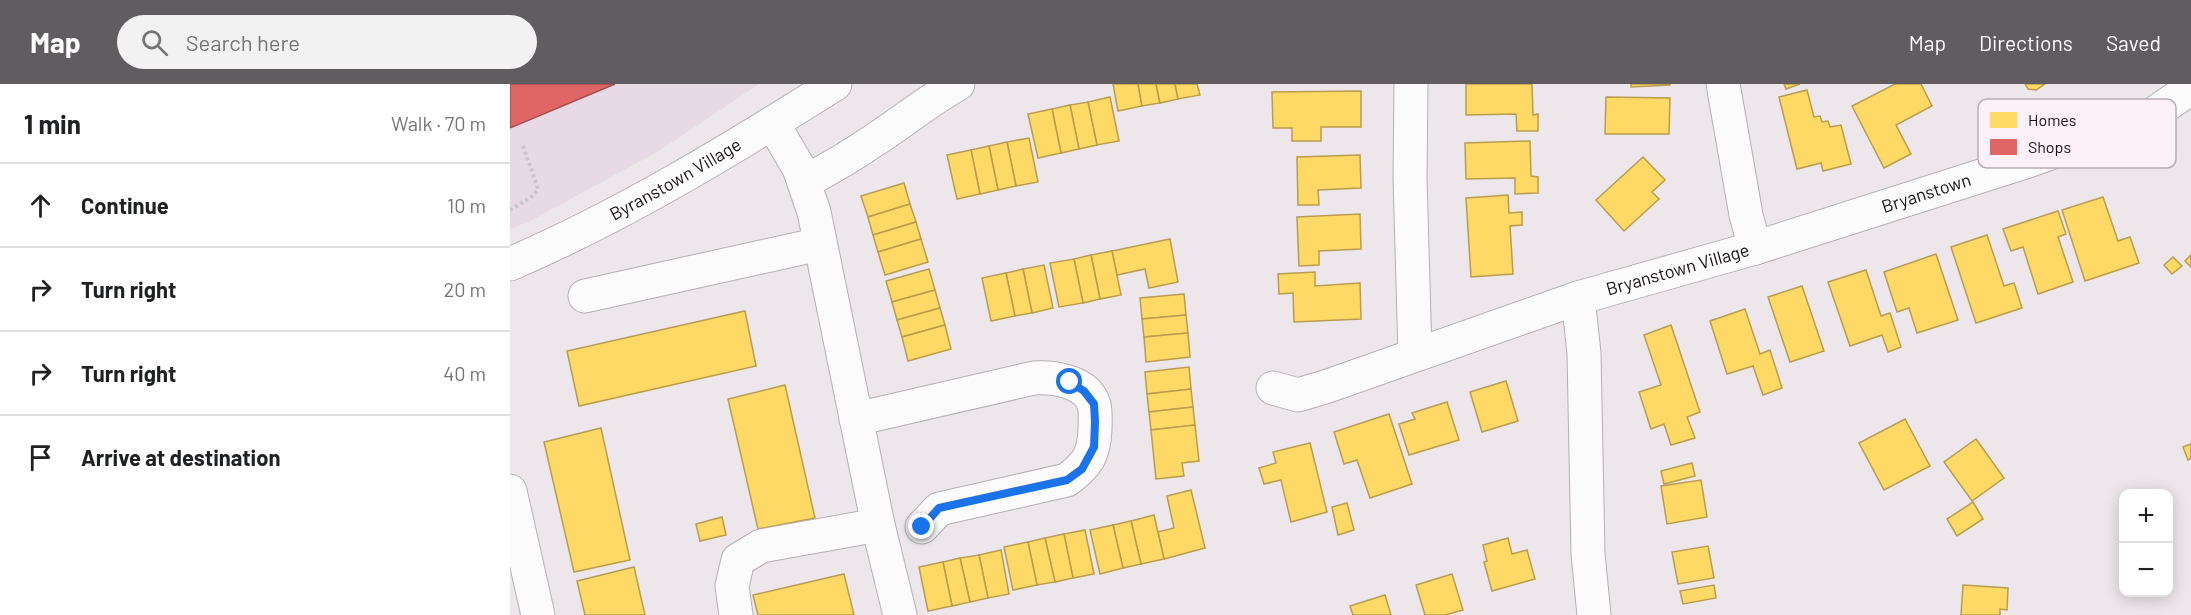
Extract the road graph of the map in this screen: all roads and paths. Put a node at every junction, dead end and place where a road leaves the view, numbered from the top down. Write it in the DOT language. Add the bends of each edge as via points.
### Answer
graph roads {
  1 [pos="835,84"];
  2 [pos="958,84"];
  3 [pos="1412,84"];
  4 [pos="1723,84"];
  5 [pos="2191,88"];
  6 [pos="2175,99"];
  7 [pos="772,124"];
  8 [pos="523,146"];
  9 [pos="2006,168"];
  10 [pos="804,182"];
  11 [pos="510,210"];
  12 [pos="820,244"];
  13 [pos="1755,248"];
  14 [pos="510,264"];
  15 [pos="585,296"];
  16 [pos="1578,298"];
  17 [pos="1415,354"];
  18 [pos="1274,388"];
  19 [pos="856,419"];
  20 [pos="510,490"];
  21 [pos="878,525"];
  22 [pos="922,527"];
  23 [pos="527,607"];
  24 [pos="736,615"];
  25 [pos="900,615"];
  26 [pos="1594,615"];
  1 -- 7 [label="street, Byranstown Village"];
  2 -- 10 [label="street"];
  3 -- 17 [label="street" via="1410,178"];
  4 -- 13 [label="street, Bryanstown Village"];
  5 -- 6 [label="street, Bryanstown"];
  7 -- 10 [label="street"];
  7 -- 14 [label="street, Byranstown Village" via="567,240"];
  8 -- 11 [label="path" via="538,189"];
  9 -- 13 [label="street, Bryanstown"];
  10 -- 12 [label="street"];
  12 -- 15 [label="street"];
  12 -- 19 [label="street"];
  13 -- 16 [label="street, Bryanstown Village"];
  16 -- 17 [label="street, Bryanstown Village"];
  16 -- 26 [label="street" via="1584,353 1588,554"];
  17 -- 18 [label="street, Bryanstown Village" via="1298,395"];
  19 -- 21 [label="street"];
  19 -- 22 [label="street" via="1034,378 1070,382 1094,404 1094,447 1082,469 1067,480 939,508"];
  20 -- 23 [label="street"];
  21 -- 24 [label="street" via="761,546 738,560 732,586"];
  21 -- 25 [label="street"];
}
